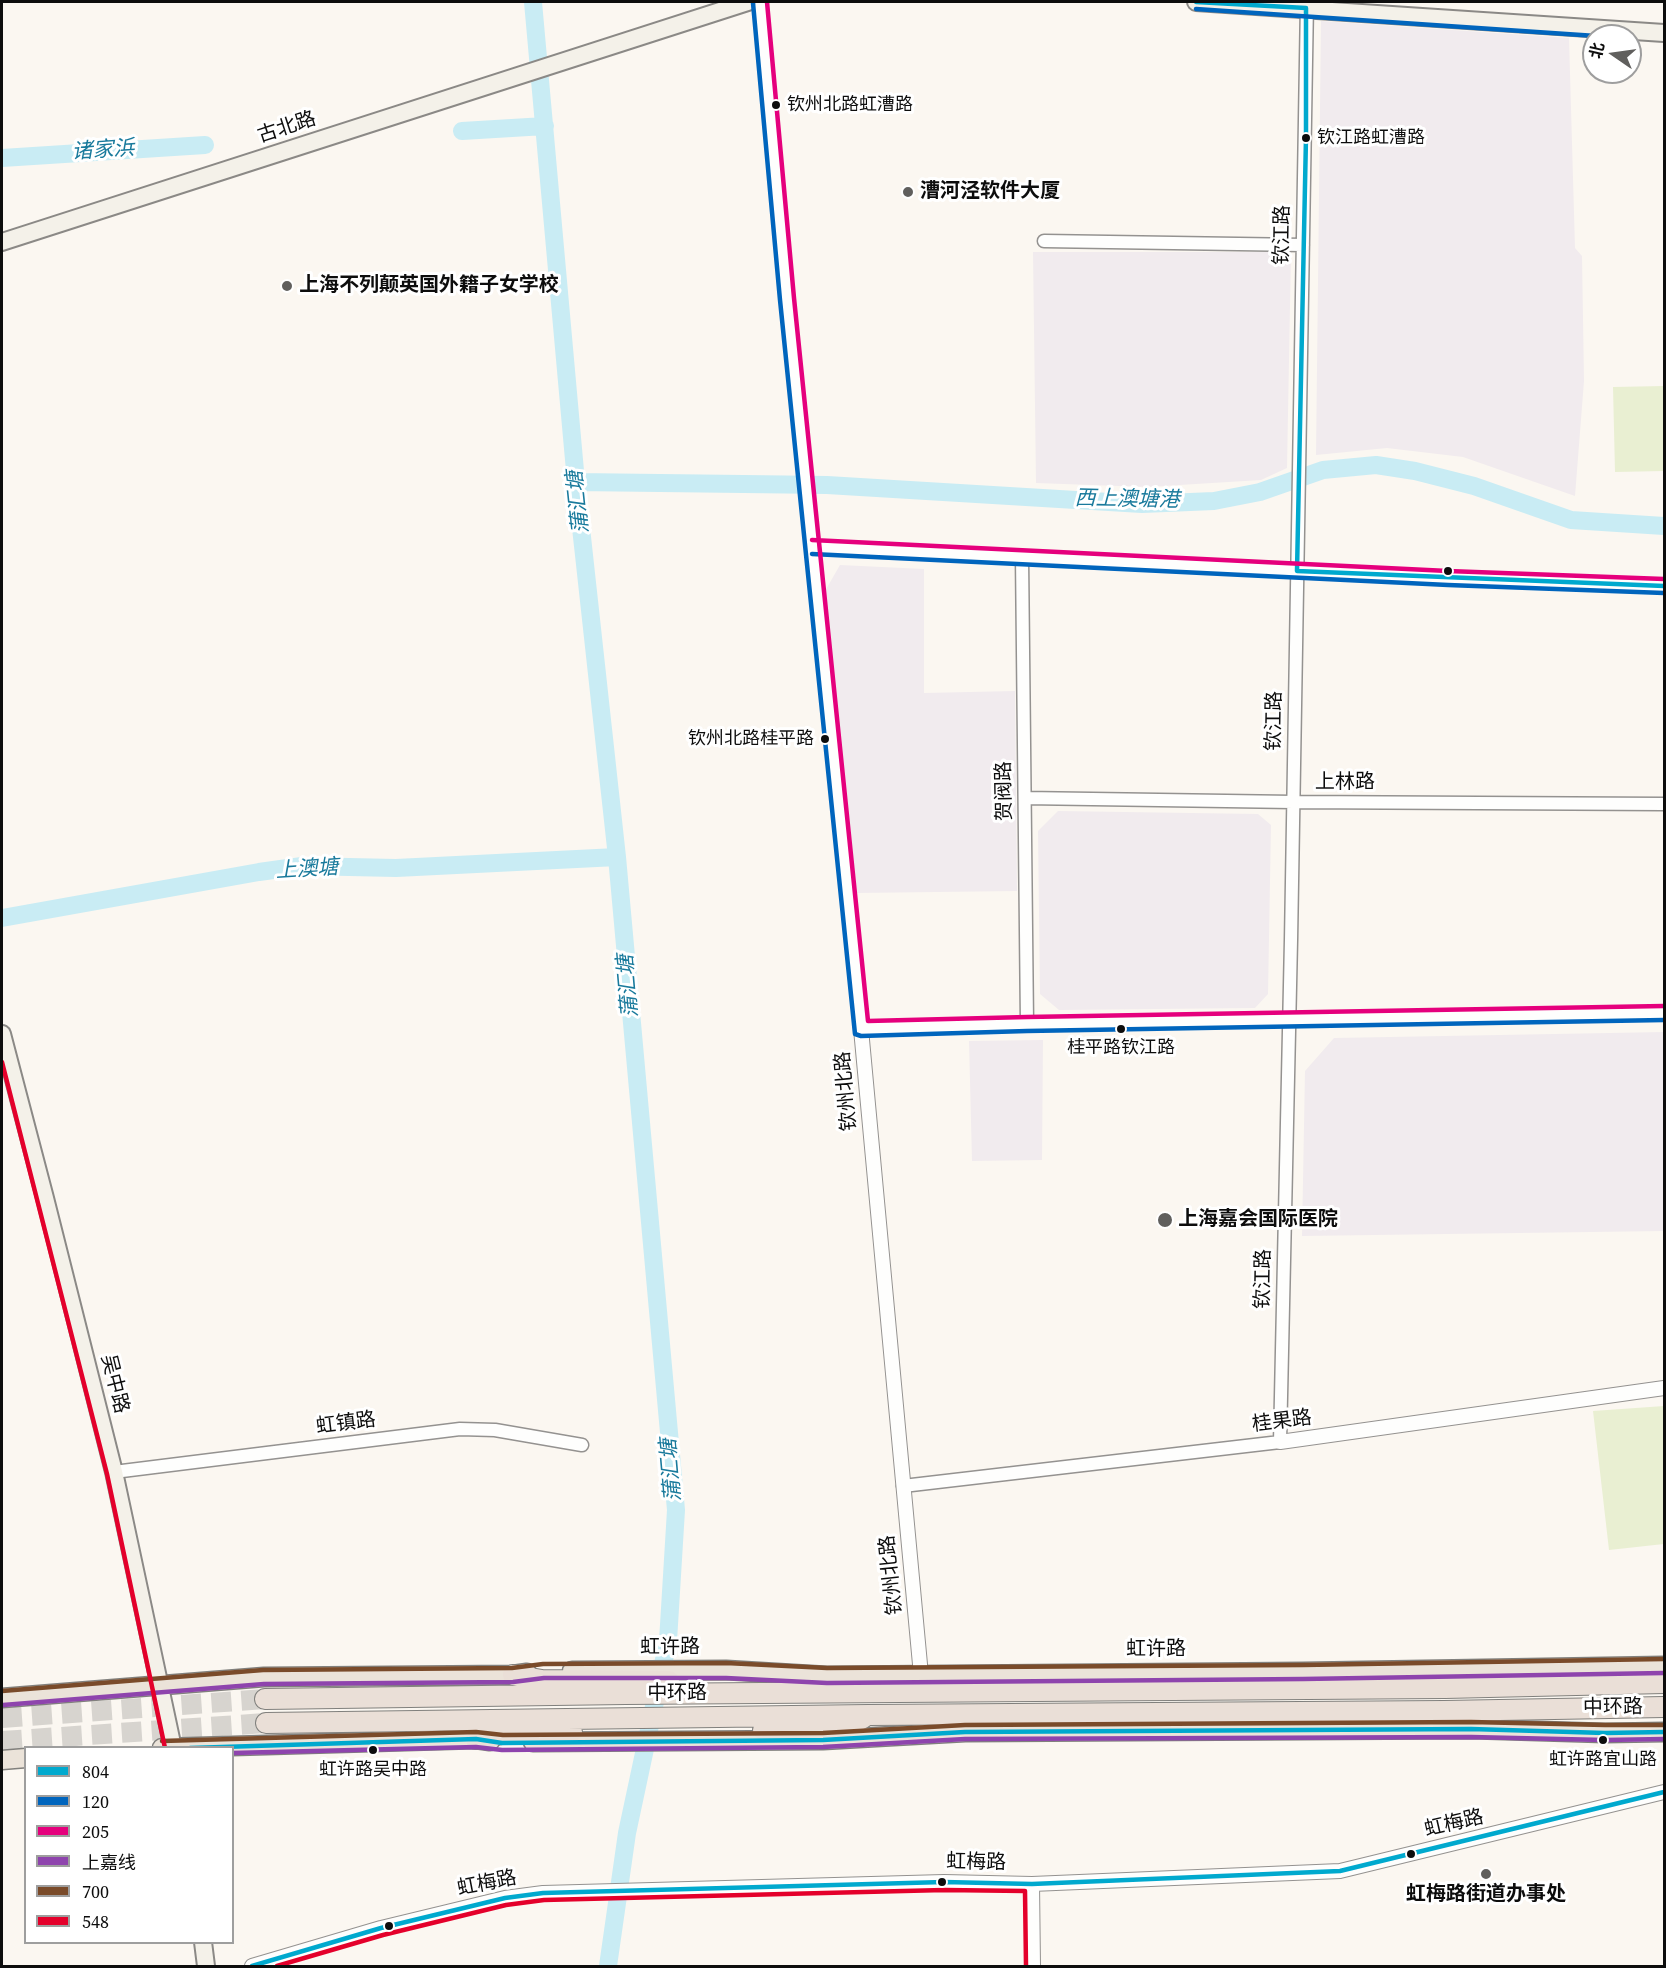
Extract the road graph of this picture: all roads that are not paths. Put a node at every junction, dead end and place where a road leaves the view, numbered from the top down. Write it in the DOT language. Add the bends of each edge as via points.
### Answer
graph roads {
  1 [pos="748,2"];
  2 [pos="760,2"];
  3 [pos="1196,2"];
  4 [pos="1307,5"];
  5 [pos="1665,33"];
  6 [pos="1044,241"];
  7 [pos="2,242"];
  8 [pos="1303,245"];
  9 [pos="812,547"];
  10 [pos="1022,557"];
  11 [pos="1297,571"];
  12 [pos="1665,586"];
  13 [pos="1025,798"];
  14 [pos="1293,802"];
  15 [pos="1665,804"];
  16 [pos="1665,1013"];
  17 [pos="1290,1019"];
  18 [pos="1027,1024"];
  19 [pos="861,1029"];
  20 [pos="2,1034"];
  21 [pos="1665,1388"];
  22 [pos="1280,1442"];
  23 [pos="582,1445"];
  24 [pos="114,1472"];
  25 [pos="903,1486"];
  26 [pos="1665,1666"];
  27 [pos="513,1675"];
  28 [pos="921,1675"];
  29 [pos="628,1682"];
  30 [pos="690,1682"];
  31 [pos="1665,1683"];
  32 [pos="161,1686"];
  33 [pos="2,1698"];
  34 [pos="265,1699"];
  35 [pos="1665,1707"];
  36 [pos="266,1723"];
  37 [pos="682,1729"];
  38 [pos="620,1730"];
  39 [pos="1665,1732"];
  40 [pos="476,1739"];
  41 [pos="170,1746"];
  42 [pos="208,1746"];
  43 [pos="24,1758"];
  44 [pos="2,1760"];
  45 [pos="1665,1792"];
  46 [pos="1032,1884"];
  47 [pos="202,1944"];
  48 [pos="206,1966"];
  49 [pos="252,1966"];
  50 [pos="1033,1966"];
  1 -- 7 [label="main road, 古北路"];
  2 -- 9 [label="street, 钦州北路"];
  3 -- 4 [label="main road"];
  4 -- 5 [label="main road"];
  4 -- 8 [label="street, 钦江路"];
  6 -- 8 [label="street"];
  8 -- 11 [label="street, 钦江路"];
  9 -- 10 [label="street"];
  9 -- 19 [label="street, 钦州北路"];
  10 -- 11 [label="street"];
  10 -- 13 [label="street, 贺阀路"];
  11 -- 12 [label="street"];
  11 -- 14 [label="street, 钦江路"];
  13 -- 14 [label="street, 上林路"];
  13 -- 18 [label="street, 贺阀路"];
  14 -- 15 [label="street, 上林路"];
  14 -- 17 [label="street, 钦江路"];
  16 -- 17 [label="street"];
  17 -- 18 [label="street"];
  17 -- 22 [label="street, 钦江路"];
  18 -- 19 [label="street"];
  19 -- 25 [label="street, 钦州北路"];
  20 -- 24 [label="main road, 吴中路"];
  21 -- 22 [label="street, 桂果路"];
  22 -- 25 [label="street, 桂果路"];
  23 -- 24 [label="street, 虹镇路" via="495,1430 460,1429"];
  24 -- 32 [label="main road, 吴中路"];
  25 -- 28 [label="street, 钦州北路"];
  26 -- 28 [label="main road, 虹许路"];
  27 -- 29 [label="highway" via="542,1680"];
  27 -- 32 [label="main road" via="264,1677"];
  28 -- 30 [label="main road, 虹许路"];
  29 -- 30 [label="highway, 中环路"];
  29 -- 34 [label="highway, 中环路"];
  30 -- 31 [label="highway, 中环路" via="805,1693"];
  32 -- 33 [label="main road"];
  32 -- 41 [label="main road, 吴中路"];
  35 -- 37 [label="highway, 中环路" via="868,1715"];
  36 -- 38 [label="highway, 中环路"];
  37 -- 38 [label="highway, 中环路"];
  37 -- 39 [label="main road" via="823,1740 989,1731"];
  38 -- 40 [label="highway" via="502,1734"];
  40 -- 42 [label="main road"];
  43 -- 44 [label="main road"];
  45 -- 46 [label="street, 虹梅路" via="1340,1871"];
  46 -- 49 [label="street, 虹梅路" via="944,1882 543,1893 505,1898 381,1928"];
  46 -- 50 [label="street"];
  47 -- 48 [label="main road"];
}
